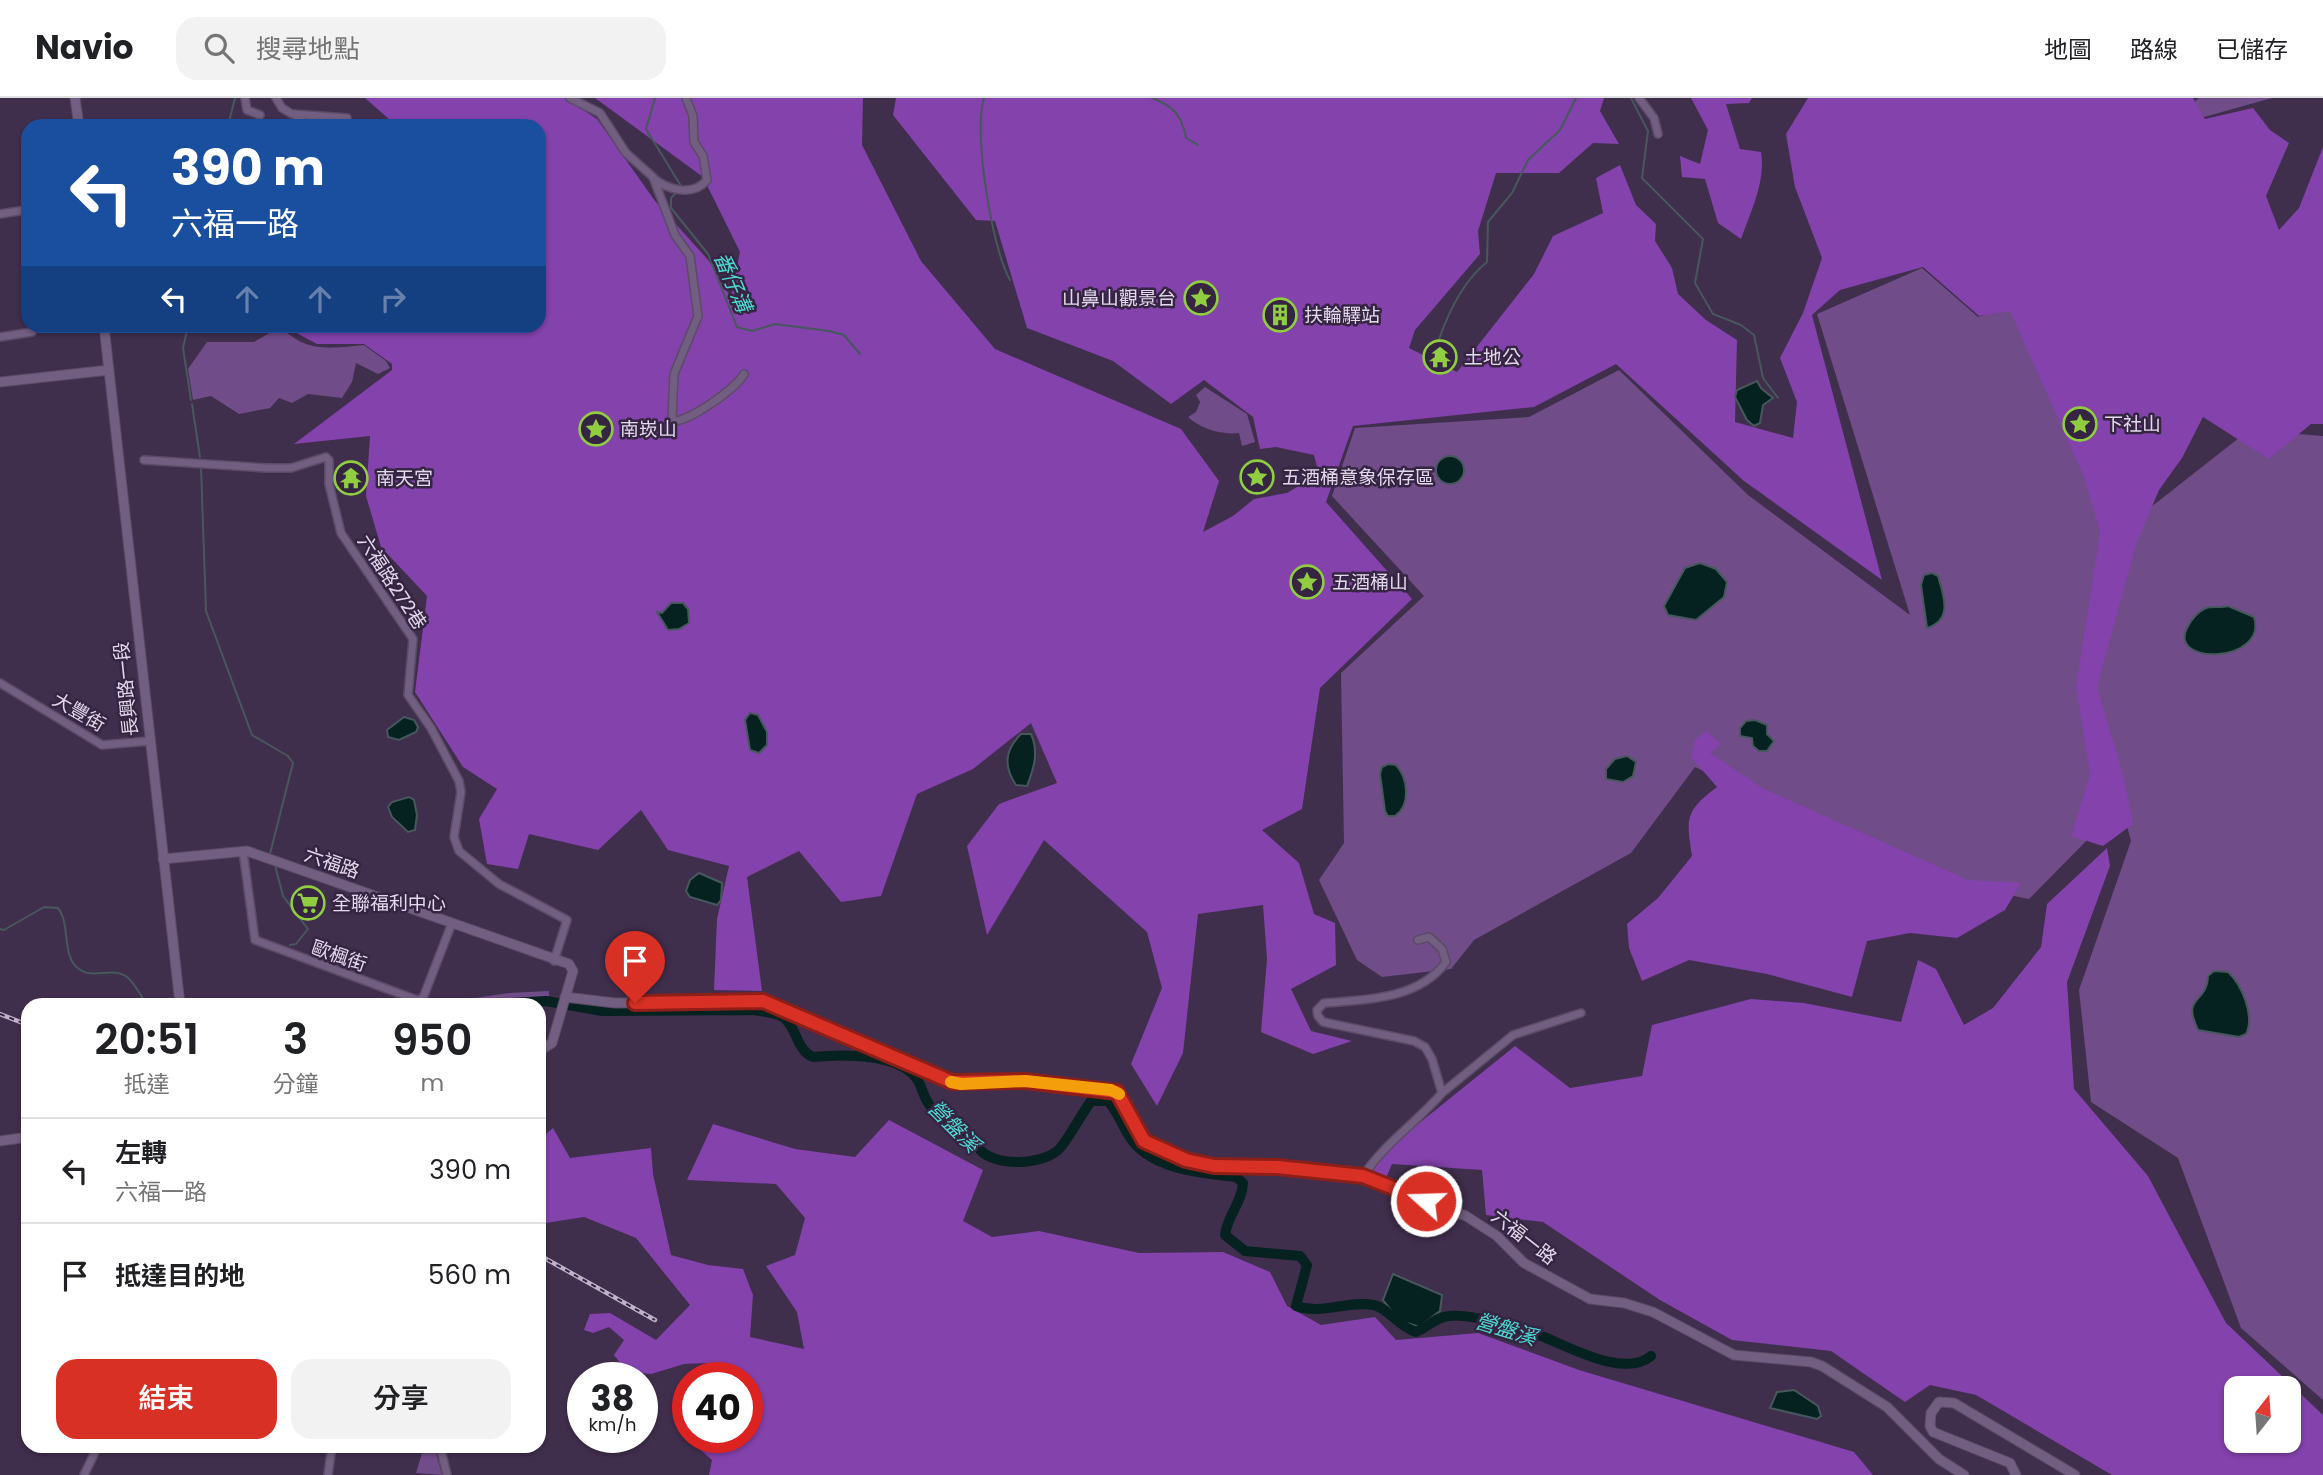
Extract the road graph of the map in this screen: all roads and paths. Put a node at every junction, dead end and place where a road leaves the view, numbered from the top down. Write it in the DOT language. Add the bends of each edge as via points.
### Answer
graph roads {
  1 [pos="75,98"];
  2 [pos="245,98"];
  3 [pos="276,98"];
  4 [pos="570,98"];
  5 [pos="686,98"];
  6 [pos="1639,98"];
  7 [pos="260,114"];
  8 [pos="78,119"];
  9 [pos="297,119"];
  10 [pos="304,119"];
  11 [pos="338,119"];
  12 [pos="1658,134"];
  13 [pos="653,177"];
  14 [pos="21,211"];
  15 [pos="0,214"];
  16 [pos="26,333"];
  17 [pos="105,333"];
  18 [pos="0,337"];
  19 [pos="109,370"];
  20 [pos="744,374"];
  21 [pos="0,382"];
  22 [pos="144,460"];
  23 [pos="0,683"];
  24 [pos="150,741"];
  25 [pos="243,851"];
  26 [pos="163,859"];
  27 [pos="452,923"];
  28 [pos="1418,940"];
  29 [pos="554,961"];
  30 [pos="565,997"];
  31 [pos="179,998"];
  32 [pos="412,998"];
  33 [pos="423,998"];
  34 [pos="1581,1013"];
  35 [pos="546,1047"];
  36 [pos="1442,1093"];
  37 [pos="21,1138"];
  38 [pos="0,1141"];
  39 [pos="1363,1176"];
  40 [pos="95,1453"];
  41 [pos="331,1453"];
  42 [pos="442,1453"];
  43 [pos="84,1475"];
  44 [pos="328,1475"];
  45 [pos="447,1475"];
  46 [pos="1964,1475"];
  47 [pos="2016,1475"];
  48 [pos="2075,1475"];
  1 -- 8 [label="street"];
  2 -- 7 [label="street" via="247,110"];
  3 -- 9 [label="street"];
  4 -- 13 [label="street" via="600,113 626,153"];
  5 -- 13 [label="street" via="707,180 684,190 664,187"];
  6 -- 12 [label="street" via="1654,118"];
  10 -- 11 [label="street" via="329,115"];
  13 -- 20 [label="street" via="675,235 690,256 698,316 674,373 672,421 718,400"];
  14 -- 15 [label="street"];
  16 -- 18 [label="street"];
  17 -- 19 [label="street, 長興路一段"];
  19 -- 21 [label="street"];
  19 -- 24 [label="street, 長興路一段"];
  22 -- 29 [label="street, 六福路272巷" via="267,468 329,460 329,484 341,533 413,639 408,695 459,781 454,837 459,851 499,884 567,920"];
  23 -- 24 [label="street, 大豐街" via="102,745"];
  24 -- 26 [label="street, 長興路一段"];
  25 -- 26 [label="street, 六福路"];
  25 -- 27 [label="street, 六福路"];
  25 -- 32 [label="street, 歐楓街" via="255,940"];
  26 -- 31 [label="street, 長興路一段"];
  27 -- 29 [label="street, 六福路"];
  27 -- 33 [label="street, 歐楓街"];
  28 -- 36 [label="street" via="1429,937 1443,948 1446,962 1436,975 1396,994 1324,1003 1317,1010 1323,1022 1425,1047"];
  29 -- 30 [label="street, 六福路" via="569,964 573,971"];
  30 -- 35 [label="street" via="552,1043"];
  30 -- 39 [label="street, 六福一路" via="615,1003 763,1001 952,1082 1025,1081 1117,1092 1144,1141 1186,1160"];
  34 -- 36 [label="street" via="1513,1035"];
  36 -- 39 [label="street" via="1379,1152"];
  37 -- 38 [label="street"];
  39 -- 46 [label="street, 六福一路" via="1466,1216 1497,1236 1524,1264 1590,1299 1653,1312 1734,1355 1822,1366 1887,1407 1931,1451"];
  40 -- 43 [label="street"];
  41 -- 44 [label="street"];
  42 -- 45 [label="street"];
  47 -- 48 [label="street" via="2010,1463 1933,1432 1930,1426 1939,1402 1954,1403"];
}
